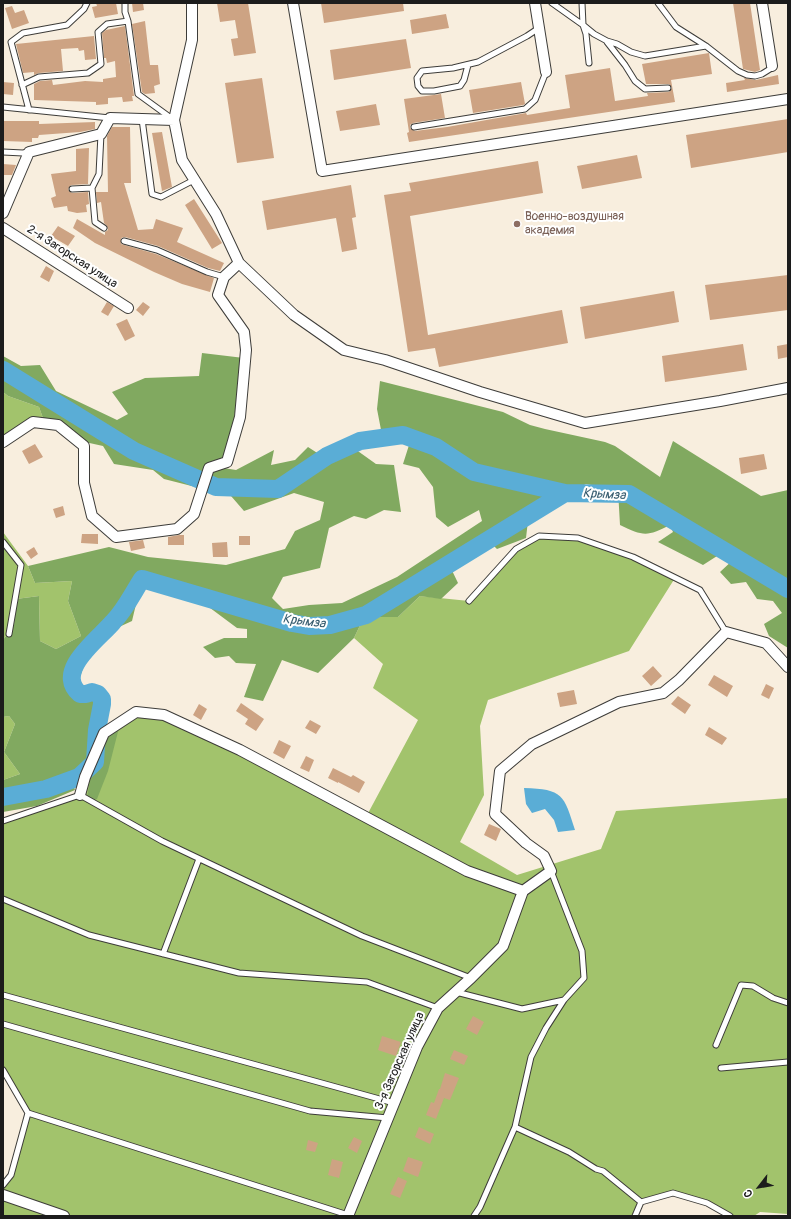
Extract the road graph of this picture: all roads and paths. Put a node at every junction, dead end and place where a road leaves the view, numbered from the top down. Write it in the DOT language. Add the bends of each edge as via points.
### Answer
graph roads {
  1 [pos="87,3"];
  2 [pos="124,3"];
  3 [pos="192,3"];
  4 [pos="294,3"];
  5 [pos="535,3"];
  6 [pos="552,3"];
  7 [pos="582,3"];
  8 [pos="658,3"];
  9 [pos="762,3"];
  10 [pos="128,21"];
  11 [pos="583,25"];
  12 [pos="539,28"];
  13 [pos="607,42"];
  14 [pos="706,46"];
  15 [pos="588,63"];
  16 [pos="468,65"];
  17 [pos="772,66"];
  18 [pos="546,72"];
  19 [pos="22,85"];
  20 [pos="668,88"];
  21 [pos="788,99"];
  22 [pos="3,107"];
  23 [pos="29,110"];
  24 [pos="110,118"];
  25 [pos="142,119"];
  26 [pos="174,120"];
  27 [pos="414,127"];
  28 [pos="101,134"];
  29 [pos="3,152"];
  30 [pos="29,152"];
  31 [pos="194,180"];
  32 [pos="92,188"];
  33 [pos="72,190"];
  34 [pos="3,213"];
  35 [pos="3,228"];
  36 [pos="104,228"];
  37 [pos="124,241"];
  38 [pos="239,263"];
  39 [pos="224,277"];
  40 [pos="128,308"];
  41 [pos="788,388"];
  42 [pos="3,442"];
  43 [pos="3,542"];
  44 [pos="469,601"];
  45 [pos="726,632"];
  46 [pos="9,634"];
  47 [pos="788,667"];
  48 [pos="80,795"];
  49 [pos="3,821"];
  50 [pos="199,859"];
  51 [pos="551,871"];
  52 [pos="523,892"];
  53 [pos="3,899"];
  54 [pos="163,954"];
  55 [pos="471,978"];
  56 [pos="456,992"];
  57 [pos="3,995"];
  58 [pos="564,1000"];
  59 [pos="788,1003"];
  60 [pos="438,1008"];
  61 [pos="3,1024"];
  62 [pos="716,1045"];
  63 [pos="788,1062"];
  64 [pos="720,1068"];
  65 [pos="3,1070"];
  66 [pos="394,1103"];
  67 [pos="28,1113"];
  68 [pos="388,1118"];
  69 [pos="516,1127"];
  70 [pos="3,1185"];
  71 [pos="3,1195"];
  72 [pos="642,1202"];
  73 [pos="64,1216"];
  74 [pos="348,1216"];
  75 [pos="474,1216"];
  76 [pos="634,1216"];
  77 [pos="730,1216"];
  1 -- 19 [label="lane" via="67,25 23,33 11,42"];
  2 -- 10 [label="lane"];
  3 -- 26 [label="street" via="192,40"];
  4 -- 21 [label="street" via="322,171"];
  5 -- 12 [label="street"];
  6 -- 11 [label="lane"];
  7 -- 11 [label="lane"];
  8 -- 14 [label="lane" via="676,27"];
  9 -- 17 [label="street"];
  10 -- 19 [label="lane" via="107,24 98,32 101,64 88,72 39,77"];
  10 -- 26 [label="lane" via="138,94"];
  11 -- 13 [label="lane"];
  11 -- 15 [label="lane" via="588,46"];
  12 -- 16 [label="lane" via="506,48"];
  12 -- 18 [label="street"];
  13 -- 14 [label="lane" via="645,56"];
  13 -- 20 [label="lane" via="635,81 645,89"];
  14 -- 17 [label="lane" via="747,75 762,74"];
  16 -- 16 [label="lane" via="422,71 417,78 418,86 422,91 460,86"];
  18 -- 27 [label="lane" via="535,100 525,109"];
  19 -- 23 [label="lane"];
  22 -- 23 [label="lane"];
  23 -- 24 [label="lane"];
  24 -- 25 [label="street"];
  24 -- 28 [label="street"];
  25 -- 26 [label="street"];
  25 -- 31 [label="lane" via="152,194 161,197"];
  26 -- 31 [label="street" via="182,160"];
  28 -- 30 [label="street"];
  28 -- 32 [label="lane" via="99,174"];
  29 -- 30 [label="lane"];
  30 -- 34 [label="street"];
  31 -- 38 [label="street" via="216,214"];
  32 -- 33 [label="lane"];
  32 -- 36 [label="lane" via="95,222"];
  35 -- 40 [label="street, 2-я Загорская улица"];
  37 -- 39 [label="lane" via="157,250"];
  38 -- 39 [label="street"];
  38 -- 41 [label="street" via="294,315 344,350 385,360 585,423"];
  39 -- 42 [label="street" via="218,294 244,332 246,350 240,417 228,462 209,468 194,514 177,529 116,537 92,516 84,483 84,446 58,425 33,422"];
  43 -- 46 [label="lane" via="21,565"];
  44 -- 45 [label="lane" via="516,549 539,536 578,538 633,557 700,590"];
  45 -- 47 [label="street" via="766,643"];
  45 -- 51 [label="street" via="663,693 619,702 532,744 500,771 495,814 544,856"];
  48 -- 49 [label="lane"];
  48 -- 50 [label="lane"];
  48 -- 52 [label="street" via="104,733 136,712 164,715 240,750 467,871"];
  50 -- 54 [label="lane"];
  50 -- 55 [label="lane" via="362,936"];
  51 -- 52 [label="street"];
  51 -- 58 [label="lane" via="582,950 584,978"];
  52 -- 55 [label="street, 3-я Загорская улица" via="503,946"];
  53 -- 54 [label="lane" via="89,935"];
  54 -- 60 [label="lane" via="239,973 367,982"];
  55 -- 56 [label="street, 3-я Загорская улица"];
  56 -- 58 [label="lane" via="522,1009"];
  56 -- 60 [label="street, 3-я Загорская улица"];
  57 -- 66 [label="lane"];
  58 -- 69 [label="lane" via="531,1057"];
  59 -- 62 [label="lane" via="773,998 753,986 741,985"];
  60 -- 66 [label="street, 3-я Загорская улица" via="417,1047"];
  61 -- 68 [label="lane" via="310,1111"];
  63 -- 64 [label="lane"];
  65 -- 67 [label="lane"];
  66 -- 68 [label="street, 3-я Загорская улица"];
  67 -- 70 [label="lane" via="11,1175"];
  67 -- 74 [label="lane"];
  68 -- 74 [label="street, 3-я Загорская улица"];
  69 -- 72 [label="lane" via="603,1171"];
  69 -- 75 [label="lane"];
  71 -- 73 [label="street"];
  72 -- 76 [label="lane"];
  72 -- 77 [label="lane" via="673,1193 707,1203"];
}
